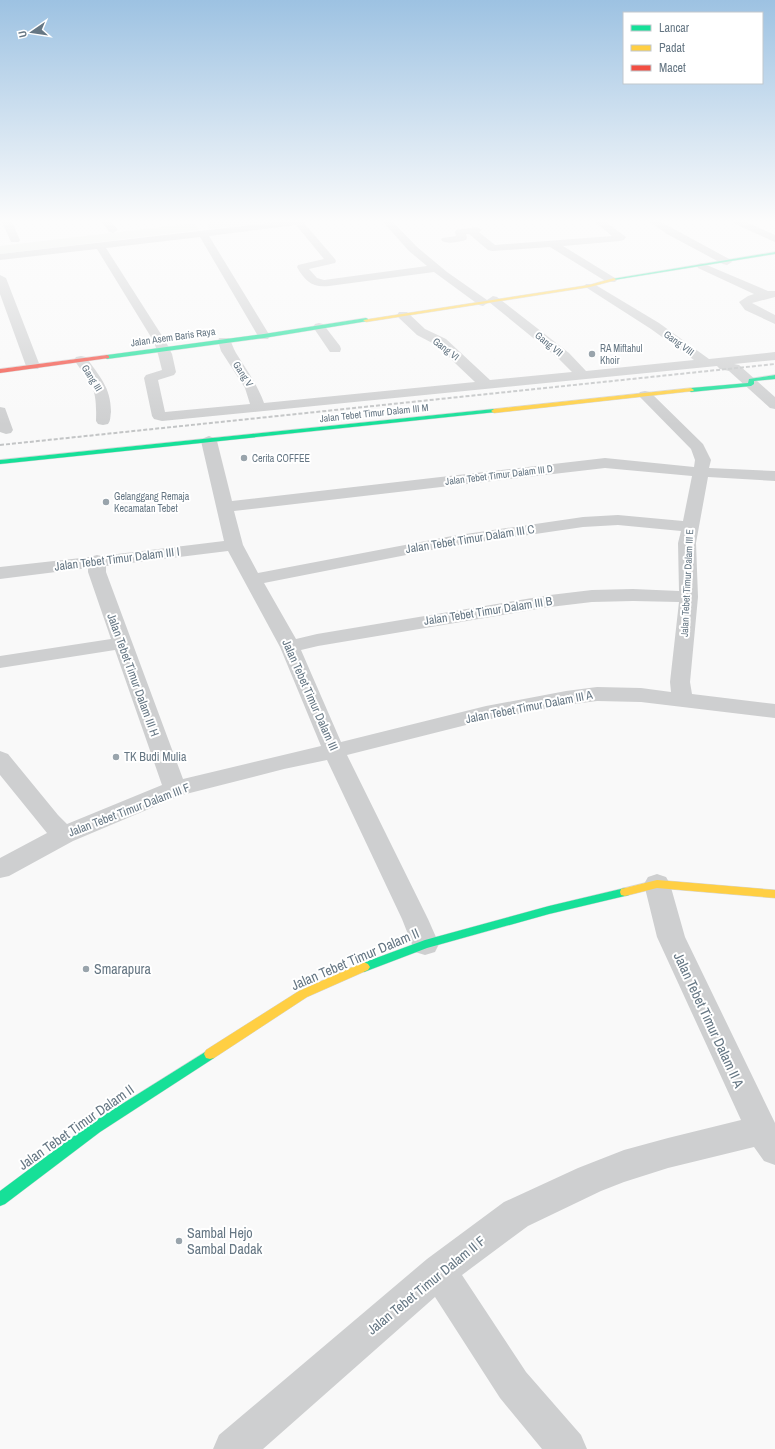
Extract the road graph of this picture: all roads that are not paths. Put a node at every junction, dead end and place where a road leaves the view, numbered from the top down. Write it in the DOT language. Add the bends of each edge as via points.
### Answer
graph roads {
  1 [pos="2,290"];
  2 [pos="127,290"];
  3 [pos="236,290"];
  4 [pos="470,290"];
  5 [pos="565,290"];
  6 [pos="596,290"];
  7 [pos="757,290"];
  8 [pos="770,295"];
  9 [pos="4,300"];
  10 [pos="488,301"];
  11 [pos="403,315"];
  12 [pos="775,320"];
  13 [pos="319,328"];
  14 [pos="264,336"];
  15 [pos="224,341"];
  16 [pos="164,349"];
  17 [pos="335,349"];
  18 [pos="775,356"];
  19 [pos="80,360"];
  20 [pos="713,362"];
  21 [pos="34,366"];
  22 [pos="0,371"];
  23 [pos="583,376"];
  24 [pos="775,377"];
  25 [pos="751,384"];
  26 [pos="488,385"];
  27 [pos="645,395"];
  28 [pos="775,405"];
  29 [pos="259,408"];
  30 [pos="0,411"];
  31 [pos="103,420"];
  32 [pos="6,430"];
  33 [pos="209,442"];
  34 [pos="0,462"];
  35 [pos="701,472"];
  36 [pos="775,476"];
  37 [pos="224,507"];
  38 [pos="689,527"];
  39 [pos="234,544"];
  40 [pos="97,560"];
  41 [pos="0,573"];
  42 [pos="254,579"];
  43 [pos="689,597"];
  44 [pos="121,643"];
  45 [pos="290,647"];
  46 [pos="0,662"];
  47 [pos="682,699"];
  48 [pos="775,711"];
  49 [pos="334,751"];
  50 [pos="0,759"];
  51 [pos="175,789"];
  52 [pos="64,835"];
  53 [pos="0,869"];
  54 [pos="657,884"];
  55 [pos="775,894"];
  56 [pos="425,944"];
  57 [pos="768,1140"];
  58 [pos="0,1199"];
  59 [pos="439,1271"];
  60 [pos="233,1449"];
  61 [pos="567,1449"];
  1 -- 9 [label="street"];
  2 -- 16 [label="street"];
  3 -- 14 [label="street"];
  4 -- 10 [label="street, Gang VII"];
  5 -- 10 [label="street, Jalan Asem Baris Raya"];
  6 -- 20 [label="street, Gang VIII"];
  7 -- 8 [label="street"];
  8 -- 12 [label="street" via="747,300 745,304"];
  9 -- 21 [label="street"];
  10 -- 11 [label="street, Jalan Asem Baris Raya"];
  10 -- 23 [label="street, Gang VII" via="564,356"];
  11 -- 13 [label="street, Jalan Asem Baris Raya"];
  11 -- 26 [label="street, Gang VI" via="421,332 441,342"];
  13 -- 14 [label="street, Jalan Asem Baris Raya"];
  13 -- 17 [label="street"];
  14 -- 15 [label="street, Jalan Asem Baris Raya"];
  15 -- 16 [label="street, Jalan Asem Baris Raya"];
  15 -- 29 [label="street, Gang V" via="252,388"];
  16 -- 19 [label="street, Jalan Asem Baris Raya"];
  16 -- 29 [label="street" via="169,372 151,378 159,416 165,418"];
  18 -- 20 [label="street"];
  19 -- 21 [label="street, Jalan Asem Baris Raya"];
  19 -- 31 [label="street, Gang III" via="101,390"];
  20 -- 23 [label="street"];
  20 -- 25 [label="street, Gang VIII" via="734,368"];
  21 -- 22 [label="street, Jalan Asem Baris Raya"];
  23 -- 26 [label="street"];
  24 -- 25 [label="street, Jalan Tebet Timur Dalam III M" via="751,380"];
  25 -- 27 [label="street, Jalan Tebet Timur Dalam III M"];
  25 -- 28 [label="street, Gang VIII"];
  26 -- 29 [label="street"];
  27 -- 33 [label="street, Jalan Tebet Timur Dalam III M"];
  27 -- 35 [label="street, Jalan Tebet Timur Dalam III E" via="698,447 703,460"];
  30 -- 32 [label="street"];
  33 -- 34 [label="street, Jalan Tebet Timur Dalam III M"];
  33 -- 37 [label="street, Jalan Tebet Timur Dalam III"];
  35 -- 36 [label="street, Jalan Tebet Timur Dalam III D"];
  35 -- 37 [label="street, Jalan Tebet Timur Dalam III D" via="605,463"];
  35 -- 38 [label="street, Jalan Tebet Timur Dalam III E"];
  37 -- 39 [label="street, Jalan Tebet Timur Dalam III"];
  38 -- 42 [label="street, Jalan Tebet Timur Dalam III C" via="618,520 582,522 452,541"];
  38 -- 43 [label="street, Jalan Tebet Timur Dalam III E"];
  39 -- 40 [label="street, Jalan Tebet Timur Dalam III I"];
  39 -- 42 [label="street, Jalan Tebet Timur Dalam III"];
  40 -- 41 [label="street, Jalan Tebet Timur Dalam III I"];
  40 -- 44 [label="street, Jalan Tebet Timur Dalam III H" via="97,572"];
  42 -- 45 [label="street, Jalan Tebet Timur Dalam III"];
  43 -- 45 [label="street, Jalan Tebet Timur Dalam III B" via="592,596 550,601 317,640"];
  43 -- 47 [label="street, Jalan Tebet Timur Dalam III E" via="680,682"];
  44 -- 46 [label="street"];
  44 -- 51 [label="street, Jalan Tebet Timur Dalam III H"];
  45 -- 49 [label="street, Jalan Tebet Timur Dalam III"];
  47 -- 48 [label="street, Jalan Tebet Timur Dalam III A"];
  47 -- 49 [label="street, Jalan Tebet Timur Dalam III A" via="597,694 566,698 486,713"];
  49 -- 51 [label="street, Jalan Tebet Timur Dalam III F"];
  49 -- 56 [label="street, Jalan Tebet Timur Dalam III"];
  50 -- 52 [label="street" via="49,821"];
  51 -- 52 [label="street, Jalan Tebet Timur Dalam III F"];
  52 -- 53 [label="street, Jalan Tebet Timur Dalam III F"];
  54 -- 55 [label="street, Jalan Tebet Timur Dalam II"];
  54 -- 56 [label="street, Jalan Tebet Timur Dalam II" via="548,910"];
  54 -- 57 [label="street, Jalan Tebet Timur Dalam II A" via="671,937"];
  56 -- 58 [label="street, Jalan Tebet Timur Dalam II" via="303,994 95,1128"];
  57 -- 59 [label="street, Jalan Tebet Timur Dalam II F" via="668,1153 590,1179 516,1214"];
  59 -- 60 [label="street, Jalan Tebet Timur Dalam II F"];
  59 -- 61 [label="street" via="513,1385"];
}
